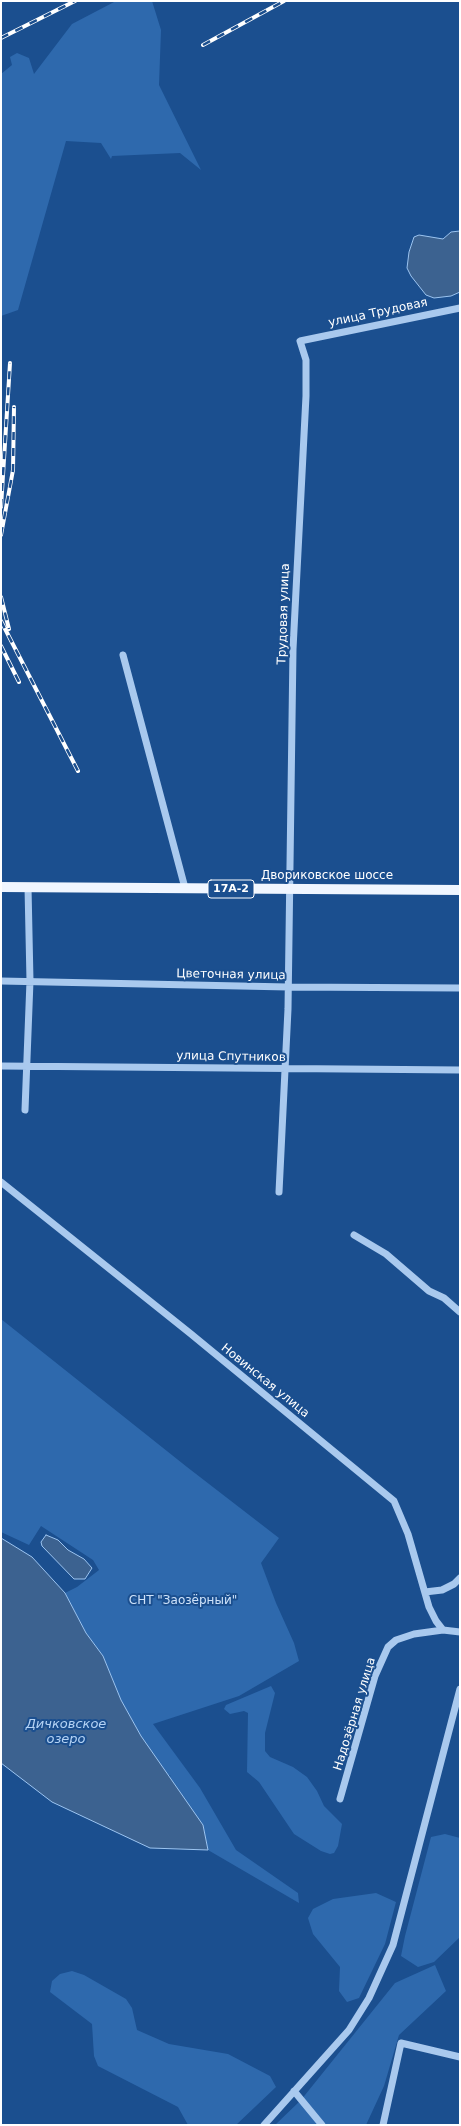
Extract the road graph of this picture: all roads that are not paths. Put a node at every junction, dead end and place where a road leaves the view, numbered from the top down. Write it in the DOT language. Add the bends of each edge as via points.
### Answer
graph roads {
  1 [pos="460,308"];
  2 [pos="300,341"];
  3 [pos="123,655"];
  4 [pos="1,887"];
  5 [pos="28,887"];
  6 [pos="185,888"];
  7 [pos="290,889"];
  8 [pos="460,890"];
  9 [pos="1,980"];
  10 [pos="30,981"];
  11 [pos="288,987"];
  12 [pos="460,988"];
  13 [pos="1,1066"];
  14 [pos="28,1066"];
  15 [pos="285,1068"];
  16 [pos="460,1070"];
  17 [pos="26,1110"];
  18 [pos="1,1182"];
  19 [pos="278,1192"];
  20 [pos="354,1235"];
  21 [pos="460,1312"];
  22 [pos="460,1578"];
  23 [pos="425,1592"];
  24 [pos="443,1630"];
  25 [pos="460,1632"];
  26 [pos="460,1689"];
  27 [pos="340,1799"];
  28 [pos="460,2058"];
  29 [pos="294,2091"];
  30 [pos="264,2125"];
  31 [pos="322,2125"];
  32 [pos="383,2125"];
  1 -- 2 [label="street, улица Трудовая"];
  2 -- 7 [label="street, Трудовая улица" via="306,360 293,649"];
  3 -- 6 [label="street"];
  4 -- 5 [label="main road, Двориковское шоссе / 17А-2"];
  5 -- 6 [label="main road, Двориковское шоссе / 17А-2"];
  5 -- 10 [label="street"];
  6 -- 7 [label="main road, Двориковское шоссе / 17А-2"];
  7 -- 8 [label="main road, Двориковское шоссе / 17А-2"];
  7 -- 11 [label="street, Трудовая улица"];
  9 -- 10 [label="street, Цветочная улица"];
  10 -- 11 [label="street, Цветочная улица"];
  10 -- 14 [label="street"];
  11 -- 12 [label="street, Цветочная улица"];
  11 -- 15 [label="street, Трудовая улица"];
  13 -- 14 [label="street, улица Спутников"];
  14 -- 15 [label="street, улица Спутников"];
  14 -- 17 [label="street"];
  15 -- 16 [label="street, улица Спутников"];
  15 -- 19 [label="street, Трудовая улица"];
  18 -- 23 [label="street, Новинская улица" via="394,1501 408,1534"];
  20 -- 21 [label="street" via="386,1254 429,1291 444,1298"];
  22 -- 23 [label="street" via="442,1590"];
  23 -- 24 [label="street, Новинская улица" via="436,1621"];
  24 -- 25 [label="street"];
  24 -- 27 [label="street, Надозёрная улица" via="414,1634 396,1640 388,1647 375,1676"];
  26 -- 29 [label="street" via="392,1945 369,1998 349,2030"];
  28 -- 32 [label="street" via="401,2043"];
  29 -- 30 [label="street"];
  29 -- 31 [label="street"];
}
